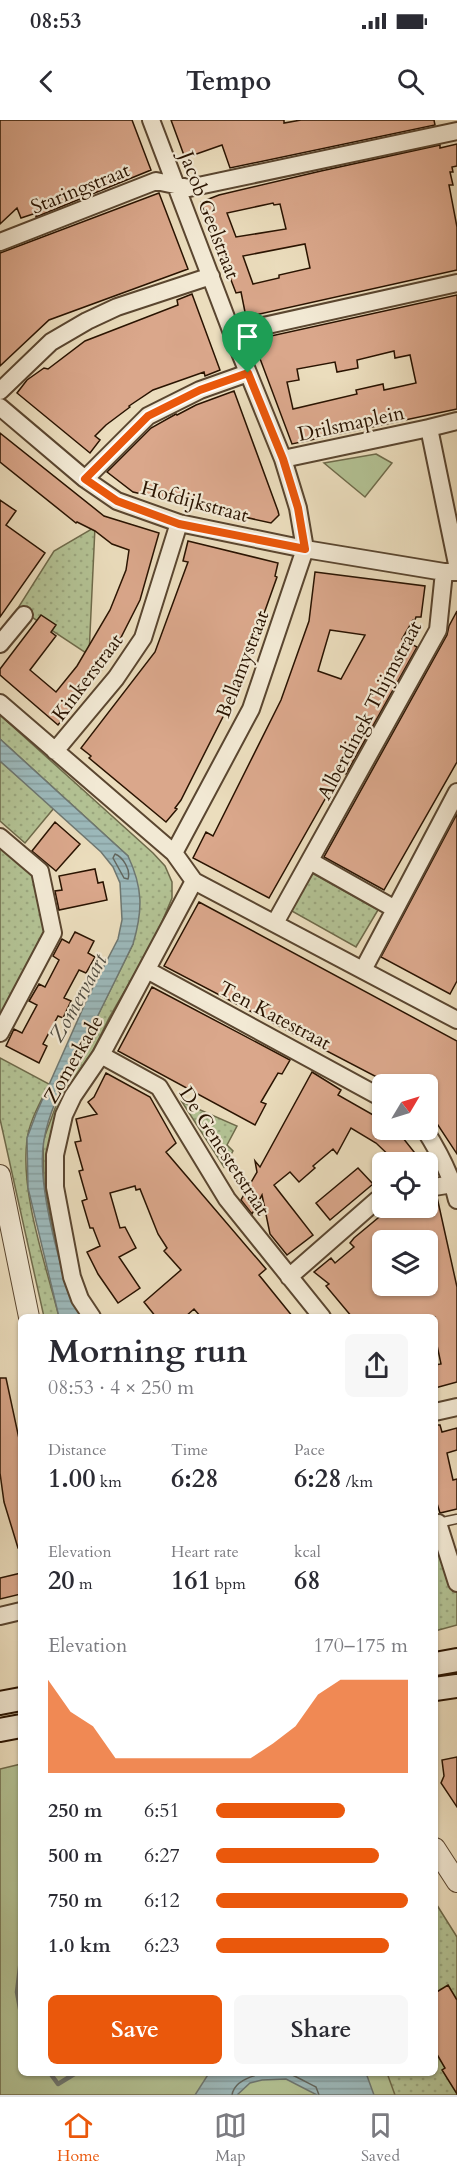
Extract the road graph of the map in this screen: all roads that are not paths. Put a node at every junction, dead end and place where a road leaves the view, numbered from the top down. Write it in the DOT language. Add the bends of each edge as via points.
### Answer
graph roads {
  1 [pos="151,120"];
  2 [pos="457,131"];
  3 [pos="176,185"];
  4 [pos="0,242"];
  5 [pos="211,276"];
  6 [pos="457,283"];
  7 [pos="232,333"];
  8 [pos="248,373"];
  9 [pos="0,391"];
  10 [pos="0,407"];
  11 [pos="457,421"];
  12 [pos="429,428"];
  13 [pos="283,459"];
  14 [pos="85,479"];
  15 [pos="179,524"];
  16 [pos="305,549"];
  17 [pos="453,569"];
  18 [pos="24,615"];
  19 [pos="0,644"];
  20 [pos="0,703"];
  21 [pos="56,752"];
  22 [pos="457,792"];
  23 [pos="0,837"];
  24 [pos="174,853"];
  25 [pos="310,861"];
  26 [pos="194,881"];
  27 [pos="395,909"];
  28 [pos="275,922"];
  29 [pos="147,970"];
  30 [pos="363,970"];
  31 [pos="456,1017"];
  32 [pos="0,1033"];
  33 [pos="101,1054"];
  34 [pos="372,1092"];
  35 [pos="432,1140"];
  36 [pos="0,1174"];
  37 [pos="438,1189"];
  38 [pos="455,1192"];
  39 [pos="372,1204"];
  40 [pos="289,1277"];
  41 [pos="28,1314"];
  42 [pos="90,1314"];
  43 [pos="320,1314"];
  44 [pos="457,1407"];
  45 [pos="438,1411"];
  46 [pos="457,1519"];
  47 [pos="438,1523"];
  48 [pos="438,1529"];
  49 [pos="457,1583"];
  50 [pos="18,1612"];
  51 [pos="0,1616"];
  52 [pos="457,1660"];
  53 [pos="438,1663"];
  54 [pos="457,1686"];
  55 [pos="438,1689"];
  56 [pos="18,1700"];
  57 [pos="0,1703"];
  58 [pos="18,1727"];
  59 [pos="0,1730"];
  60 [pos="438,1853"];
  61 [pos="457,1882"];
  1 -- 3 [label="street, Jacob Geelstraat"];
  2 -- 3 [label="street, Staringstraat" via="189,188"];
  3 -- 4 [label="street, Staringstraat" via="156,180"];
  3 -- 5 [label="street, Jacob Geelstraat"];
  5 -- 7 [label="street, Jacob Geelstraat"];
  5 -- 9 [label="street" via="117,306 87,321 51,342"];
  6 -- 7 [label="street"];
  7 -- 8 [label="street, Jacob Geelstraat"];
  8 -- 13 [label="street, Jacob Geelstraat"];
  8 -- 14 [label="street" via="200,390 148,416"];
  10 -- 14 [label="street, Hofdijkstraat"];
  11 -- 12 [label="street"];
  12 -- 13 [label="street, Drilsmaplein"];
  12 -- 17 [label="street, Drilsmaplein"];
  13 -- 16 [label="street, Drilsmaplein"];
  14 -- 15 [label="street, Hofdijkstraat" via="117,501"];
  15 -- 16 [label="street, Hofdijkstraat"];
  15 -- 21 [label="street, Kinkerstraat" via="143,638"];
  16 -- 17 [label="street"];
  16 -- 24 [label="street, Bellamystraat" via="251,709"];
  17 -- 25 [label="street, Alberdingk Thijmstraat" via="438,630"];
  18 -- 19 [label="street"];
  20 -- 21 [label="street"];
  21 -- 24 [label="street"];
  22 -- 27 [label="street"];
  23 -- 32 [label="street" via="40,871 53,933"];
  24 -- 26 [label="street"];
  25 -- 27 [label="street"];
  25 -- 28 [label="street, Alberdingk Thijmstraat"];
  26 -- 28 [label="street"];
  26 -- 29 [label="street, Zomerkade"];
  27 -- 30 [label="street"];
  28 -- 30 [label="street"];
  29 -- 33 [label="street, Zomerkade"];
  29 -- 34 [label="street, Ten Katestraat"];
  30 -- 31 [label="street"];
  33 -- 40 [label="street, De Genestetstraat" via="159,1087 227,1199"];
  33 -- 42 [label="street, Zomerkade" via="64,1115 55,1155 55,1187 72,1277"];
  35 -- 38 [label="street"];
  36 -- 41 [label="street"];
  37 -- 38 [label="street"];
  39 -- 40 [label="street"];
  40 -- 43 [label="street, De Genestetstraat"];
  44 -- 45 [label="street"];
  46 -- 47 [label="lane"];
  48 -- 49 [label="street"];
  50 -- 51 [label="street"];
  52 -- 53 [label="main road"];
  54 -- 55 [label="main road"];
  56 -- 57 [label="main road"];
  58 -- 59 [label="main road"];
  60 -- 61 [label="street"];
}
